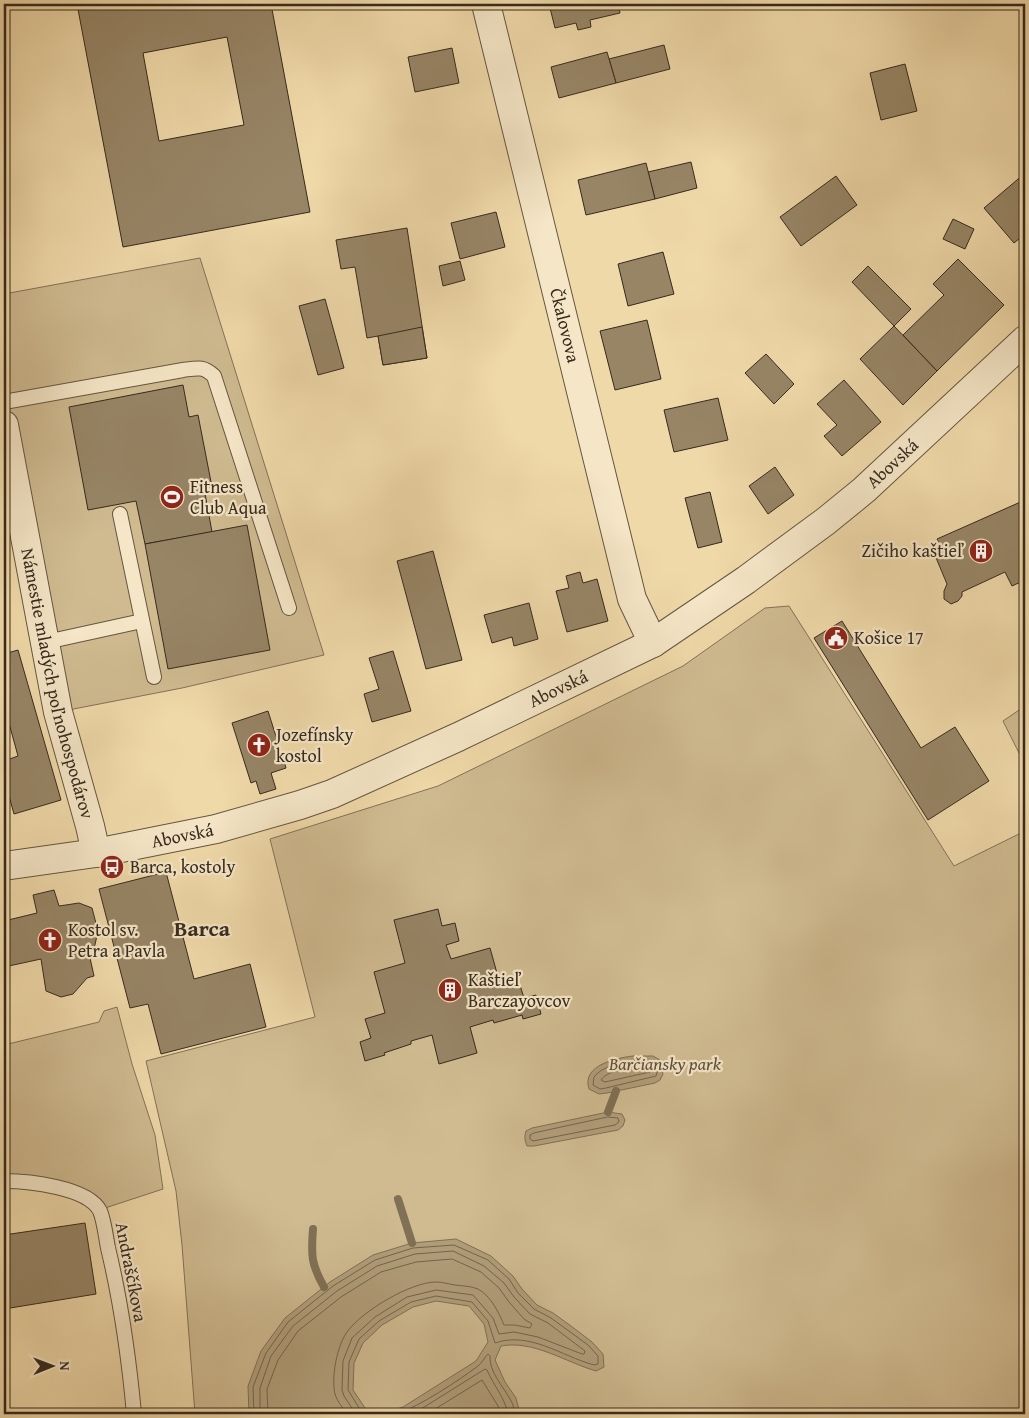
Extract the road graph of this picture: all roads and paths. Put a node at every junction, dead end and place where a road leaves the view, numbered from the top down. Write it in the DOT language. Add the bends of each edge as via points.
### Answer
graph roads {
  1 [pos="486,4"];
  2 [pos="1025,340"];
  3 [pos="4,402"];
  4 [pos="4,425"];
  5 [pos="120,514"];
  6 [pos="288,608"];
  7 [pos="142,621"];
  8 [pos="46,642"];
  9 [pos="653,643"];
  10 [pos="154,677"];
  11 [pos="96,853"];
  12 [pos="4,866"];
  13 [pos="4,1181"];
  14 [pos="134,1414"];
  1 -- 9 [label="street, Čkalovova" via="632,599"];
  2 -- 9 [label="street, Abovská" via="892,465 826,521"];
  3 -- 6 [label="lane" via="184,370 206,370 214,376"];
  4 -- 8 [label="street, Námestie mladých poľnohospodárov"];
  5 -- 7 [label="lane"];
  7 -- 8 [label="lane"];
  7 -- 10 [label="lane"];
  8 -- 11 [label="street, Námestie mladých poľnohospodárov" via="58,712"];
  9 -- 11 [label="street, Abovská" via="332,794 216,829"];
  11 -- 12 [label="street, Abovská"];
  13 -- 14 [label="lane, Andraščíkova" via="32,1182 64,1189 88,1200 100,1210 115,1278"];
}
